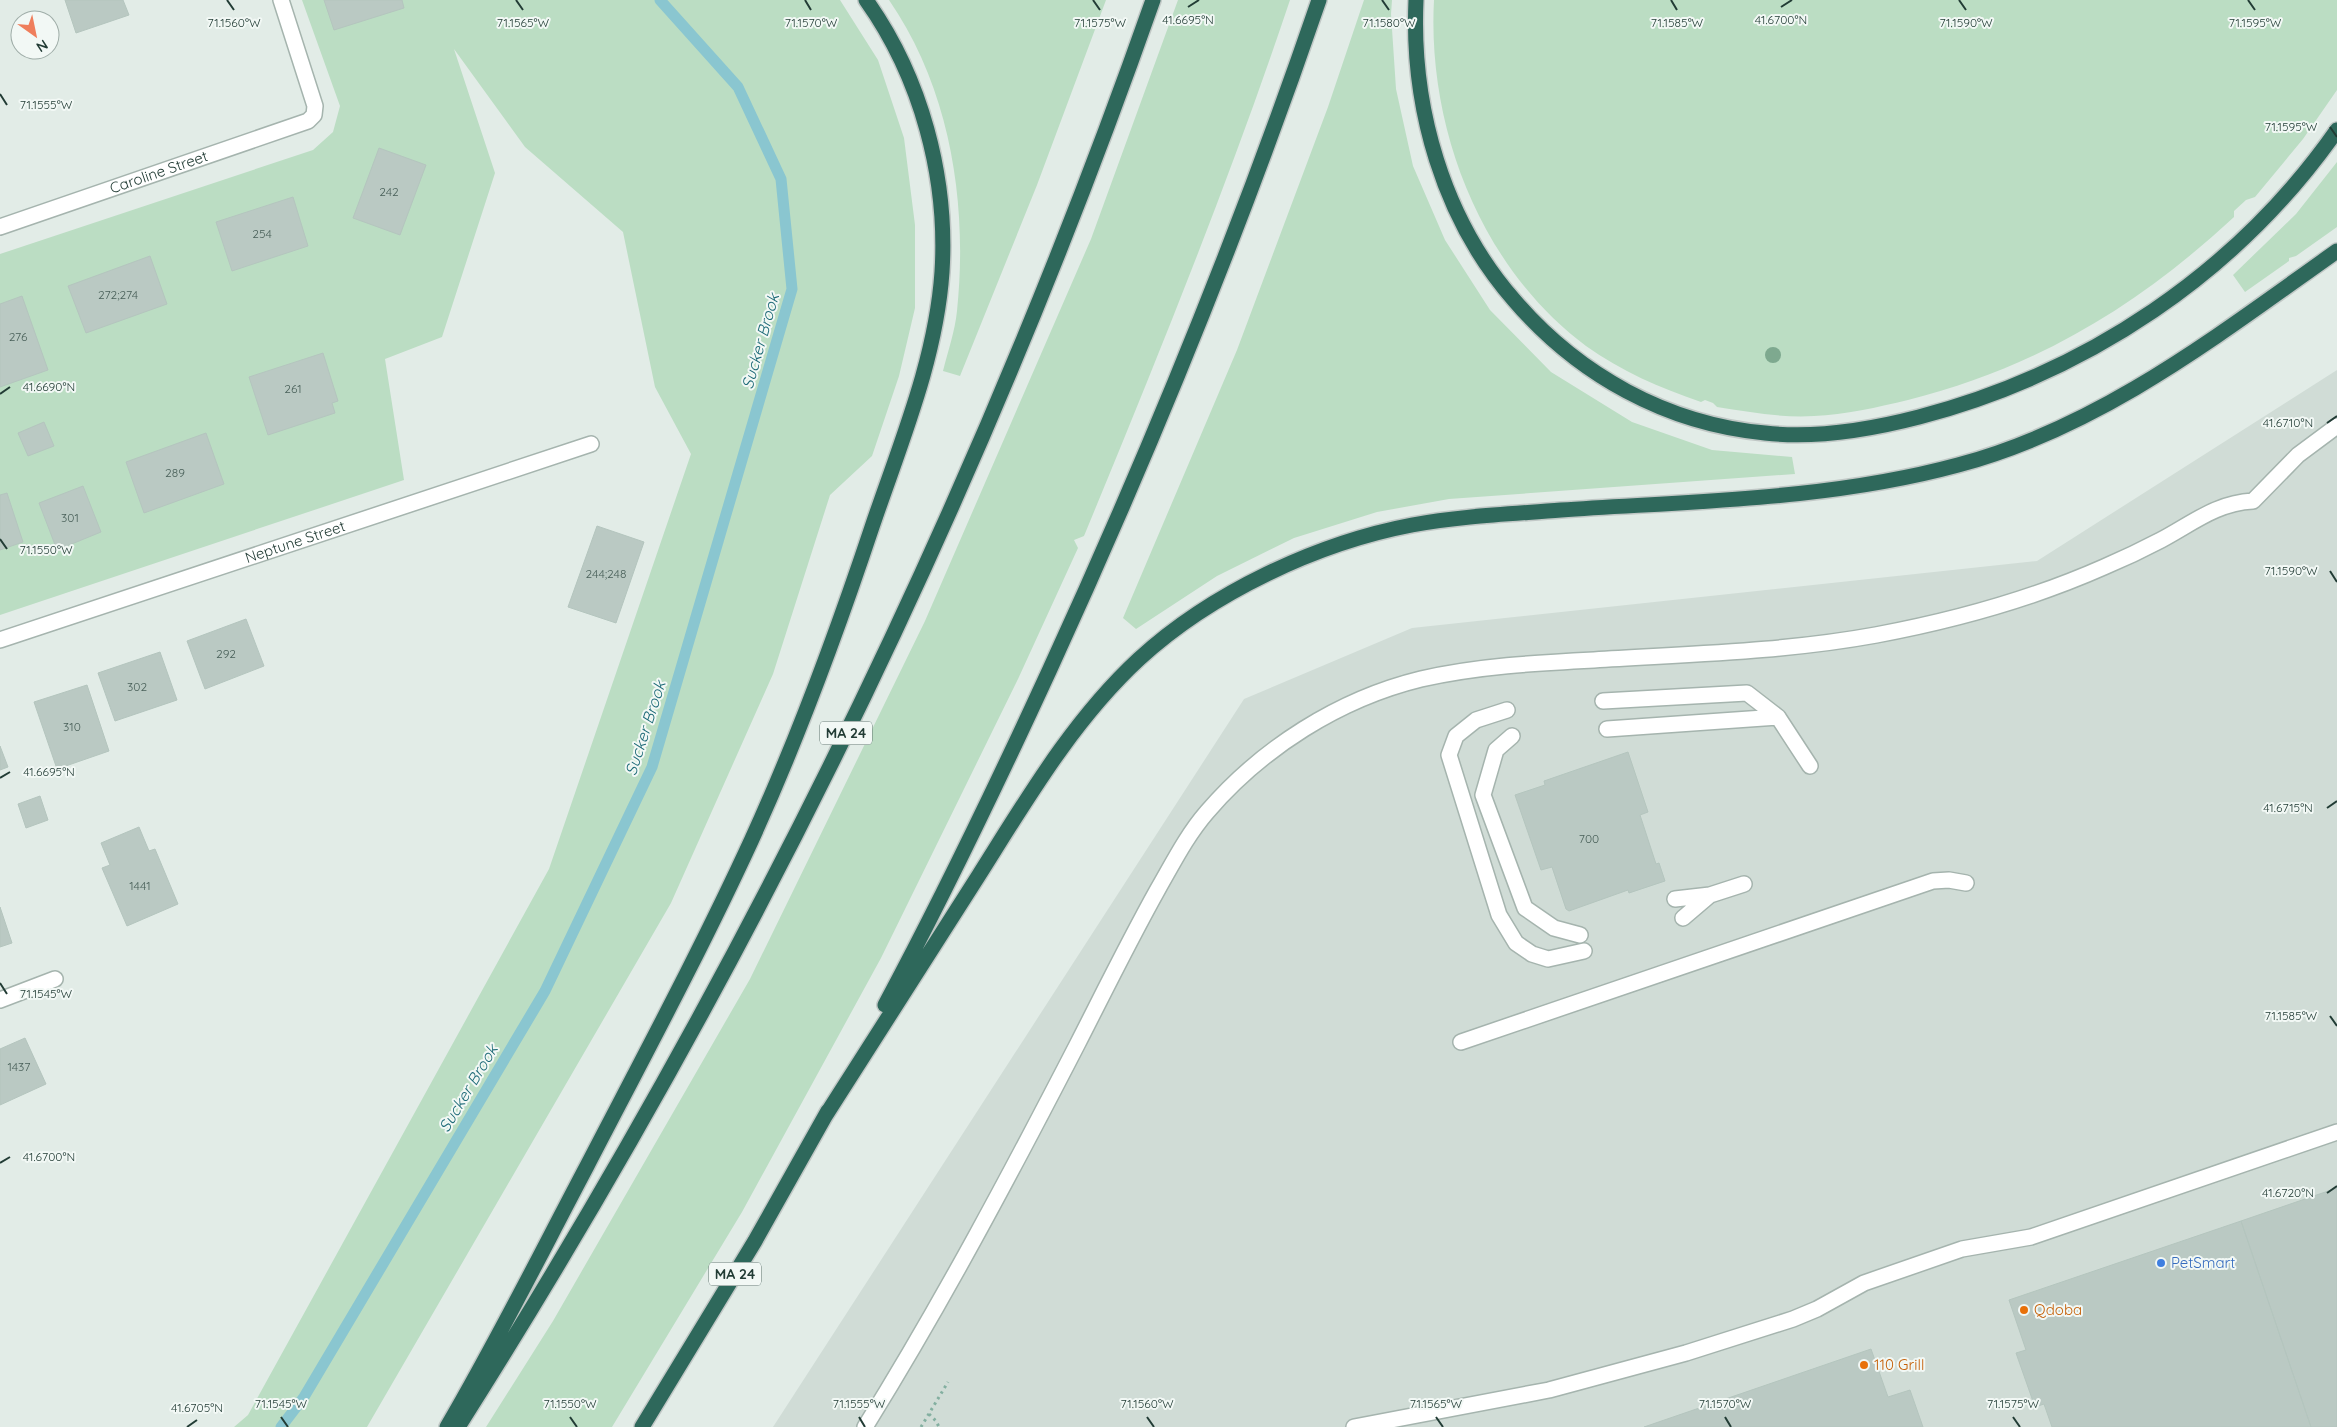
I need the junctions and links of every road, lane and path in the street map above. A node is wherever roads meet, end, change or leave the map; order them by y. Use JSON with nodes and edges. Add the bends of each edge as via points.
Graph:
{"nodes":[{"id":1,"x":281,"y":0,"type":"edge"},
{"id":2,"x":866,"y":0,"type":"edge"},
{"id":3,"x":1153,"y":0,"type":"edge"},
{"id":4,"x":1319,"y":0,"type":"edge"},
{"id":5,"x":1416,"y":0,"type":"edge"},
{"id":6,"x":2337,"y":130,"type":"edge"},
{"id":7,"x":0,"y":227,"type":"edge"},
{"id":8,"x":2337,"y":251,"type":"edge"},
{"id":9,"x":2337,"y":426,"type":"edge"},
{"id":10,"x":591,"y":444,"type":"dead end"},
{"id":11,"x":0,"y":640,"type":"edge"},
{"id":12,"x":1603,"y":701,"type":"dead end"},
{"id":13,"x":1507,"y":710,"type":"dead end"},
{"id":14,"x":1778,"y":718,"type":"junction"},
{"id":15,"x":1607,"y":729,"type":"dead end"},
{"id":16,"x":1512,"y":736,"type":"dead end"},
{"id":17,"x":1810,"y":766,"type":"dead end"},
{"id":18,"x":1966,"y":883,"type":"dead end"},
{"id":19,"x":1744,"y":884,"type":"dead end"},
{"id":20,"x":1710,"y":895,"type":"junction"},
{"id":21,"x":1675,"y":899,"type":"dead end"},
{"id":22,"x":1683,"y":918,"type":"dead end"},
{"id":23,"x":1580,"y":935,"type":"dead end"},
{"id":24,"x":1584,"y":951,"type":"dead end"},
{"id":25,"x":55,"y":979,"type":"dead end"},
{"id":26,"x":0,"y":1000,"type":"edge"},
{"id":27,"x":1461,"y":1042,"type":"dead end"},
{"id":28,"x":824,"y":1118,"type":"junction"},
{"id":29,"x":2337,"y":1132,"type":"edge"},
{"id":30,"x":948,"y":1382,"type":"dead end"},
{"id":31,"x":929,"y":1414,"type":"junction"},
{"id":32,"x":448,"y":1427,"type":"edge"},
{"id":33,"x":458,"y":1427,"type":"edge"},
{"id":34,"x":642,"y":1427,"type":"edge"},
{"id":35,"x":865,"y":1427,"type":"edge"},
{"id":36,"x":921,"y":1427,"type":"edge"},
{"id":37,"x":939,"y":1427,"type":"edge"},
{"id":38,"x":1354,"y":1427,"type":"edge"}],
"edges":[{"from":1,"to":7,"type":"street","name":"Caroline Street","via":[[311,92],[314,115],[296,127]]},
{"from":2,"to":32,"type":"highway","via":[[900,54],[916,95],[937,182],[942,225],[942,270],[937,315],[926,361],[854,580],[753,836],[658,1030]]},
{"from":3,"to":33,"type":"highway","number":"MA 24","via":[[1028,328],[965,476],[854,717],[726,972],[657,1097]]},
{"from":4,"to":28,"type":"highway","number":"MA 24","via":[[1239,221],[1130,491],[964,851]]},
{"from":5,"to":6,"type":"highway","via":[[1416,61],[1421,98],[1441,174],[1473,242],[1506,291],[1552,339],[1607,381],[1670,412],[1701,422],[1750,431],[1801,435],[1892,423],[1996,393],[2088,351],[2133,325],[2211,268],[2272,211]]},
{"from":8,"to":28,"type":"highway","via":[[2192,353],[2114,401],[2067,425],[1961,464],[1905,478],[1827,490],[1498,514],[1411,525],[1368,536],[1284,566],[1207,608],[1140,658],[1110,688],[1059,751]]},
{"from":9,"to":35,"type":"street","via":[[2298,455],[2253,501],[2216,508],[2132,554],[2064,582],[1972,611],[1883,634],[1784,648],[1535,663],[1454,672],[1382,691],[1346,706],[1300,732],[1249,769],[1204,815],[1186,842],[1146,909],[952,1277]]},
{"from":10,"to":11,"type":"street","name":"Neptune Street"},
{"from":12,"to":14,"type":"street","via":[[1747,693]]},
{"from":13,"to":24,"type":"street","via":[[1476,720],[1456,736],[1449,755],[1499,915],[1516,943],[1532,954],[1548,959]]},
{"from":14,"to":15,"type":"street"},
{"from":14,"to":17,"type":"street"},
{"from":16,"to":23,"type":"street","via":[[1496,750],[1483,795],[1525,908],[1554,928]]},
{"from":18,"to":27,"type":"street","via":[[1933,881]]},
{"from":19,"to":20,"type":"street"},
{"from":20,"to":21,"type":"street"},
{"from":20,"to":22,"type":"street"},
{"from":25,"to":26,"type":"street"},
{"from":28,"to":34,"type":"highway","number":"MA 24","via":[[755,1241]]},
{"from":29,"to":38,"type":"street","via":[[2031,1237],[1953,1252],[1864,1283],[1793,1319],[1669,1358],[1549,1390]]},
{"from":30,"to":31,"type":"path"},
{"from":31,"to":36,"type":"path"},
{"from":31,"to":37,"type":"path"}]}
